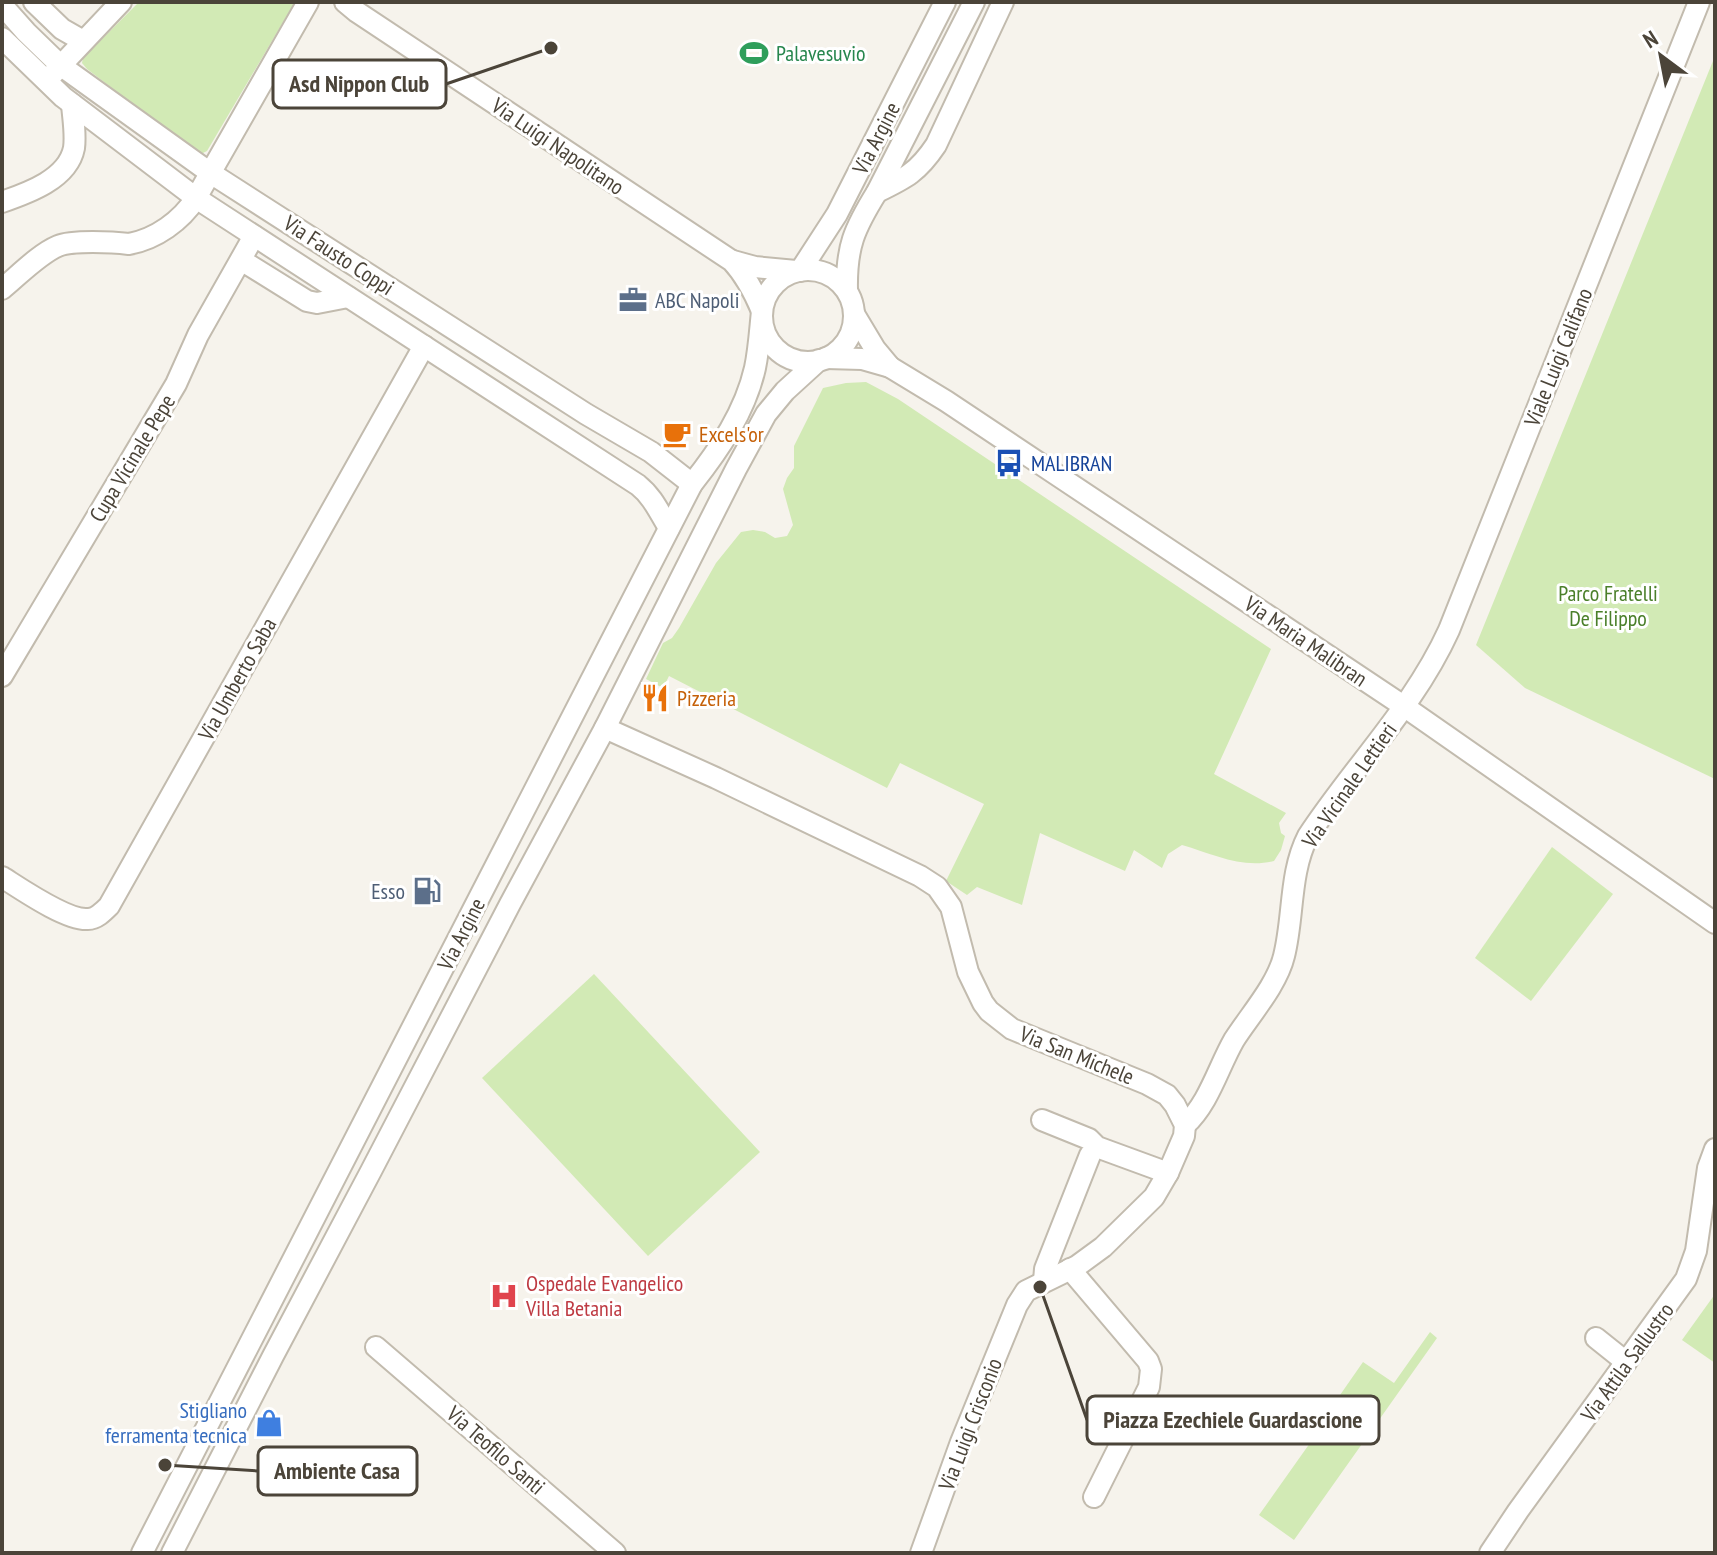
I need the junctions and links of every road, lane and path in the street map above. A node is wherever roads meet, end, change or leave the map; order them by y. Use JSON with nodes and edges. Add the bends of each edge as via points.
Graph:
{"nodes":[{"id":1,"x":34,"y":2,"type":"edge"},
{"id":2,"x":121,"y":2,"type":"edge"},
{"id":3,"x":308,"y":2,"type":"edge"},
{"id":4,"x":345,"y":2,"type":"edge"},
{"id":5,"x":945,"y":2,"type":"edge"},
{"id":6,"x":974,"y":2,"type":"edge"},
{"id":7,"x":1003,"y":2,"type":"edge"},
{"id":8,"x":1699,"y":2,"type":"edge"},
{"id":9,"x":2,"y":5,"type":"edge"},
{"id":10,"x":26,"y":32,"type":"junction"},
{"id":11,"x":2,"y":38,"type":"edge"},
{"id":12,"x":83,"y":41,"type":"junction"},
{"id":13,"x":60,"y":65,"type":"junction"},
{"id":14,"x":46,"y":82,"type":"junction"},
{"id":15,"x":72,"y":104,"type":"junction"},
{"id":16,"x":209,"y":172,"type":"junction"},
{"id":17,"x":877,"y":192,"type":"junction"},
{"id":18,"x":196,"y":198,"type":"junction"},
{"id":19,"x":2,"y":202,"type":"edge"},
{"id":20,"x":254,"y":236,"type":"junction"},
{"id":21,"x":241,"y":260,"type":"junction"},
{"id":22,"x":732,"y":261,"type":"junction"},
{"id":23,"x":800,"y":271,"type":"junction"},
{"id":24,"x":2,"y":289,"type":"edge"},
{"id":25,"x":847,"y":291,"type":"junction"},
{"id":26,"x":348,"y":297,"type":"junction"},
{"id":27,"x":762,"y":311,"type":"junction"},
{"id":28,"x":854,"y":314,"type":"junction"},
{"id":29,"x":424,"y":346,"type":"junction"},
{"id":30,"x":823,"y":359,"type":"junction"},
{"id":31,"x":890,"y":367,"type":"junction"},
{"id":32,"x":692,"y":484,"type":"junction"},
{"id":33,"x":669,"y":528,"type":"junction"},
{"id":34,"x":2,"y":676,"type":"edge"},
{"id":35,"x":1405,"y":707,"type":"junction"},
{"id":36,"x":605,"y":728,"type":"junction"},
{"id":37,"x":2,"y":877,"type":"edge"},
{"id":38,"x":1715,"y":923,"type":"edge"},
{"id":39,"x":1042,"y":1120,"type":"dead end"},
{"id":40,"x":1185,"y":1125,"type":"junction"},
{"id":41,"x":1715,"y":1149,"type":"edge"},
{"id":42,"x":1090,"y":1155,"type":"dead end"},
{"id":43,"x":1168,"y":1173,"type":"junction"},
{"id":44,"x":1074,"y":1268,"type":"junction"},
{"id":45,"x":1044,"y":1281,"type":"junction"},
{"id":46,"x":1596,"y":1338,"type":"dead end"},
{"id":47,"x":376,"y":1347,"type":"dead end"},
{"id":48,"x":1626,"y":1362,"type":"junction"},
{"id":49,"x":1094,"y":1497,"type":"dead end"},
{"id":50,"x":142,"y":1553,"type":"edge"},
{"id":51,"x":172,"y":1553,"type":"edge"},
{"id":52,"x":615,"y":1553,"type":"edge"},
{"id":53,"x":921,"y":1553,"type":"edge"},
{"id":54,"x":1490,"y":1553,"type":"edge"}],
"edges":[{"from":1,"to":12,"type":"street"},
{"from":2,"to":12,"type":"street"},
{"from":3,"to":16,"type":"street"},
{"from":4,"to":22,"type":"street","name":"Via Luigi Napolitano"},
{"from":5,"to":23,"type":"street","name":"Via Argine","via":[[837,214]]},
{"from":6,"to":17,"type":"street","name":"Via Argine"},
{"from":7,"to":17,"type":"street","name":"Via Argine","via":[[936,145],[909,176]]},
{"from":8,"to":35,"type":"street","name":"Viale Luigi Califano","via":[[1449,630]]},
{"from":9,"to":10,"type":"street","name":"Via Fausto Coppi"},
{"from":10,"to":11,"type":"street"},
{"from":10,"to":13,"type":"street","name":"Via Fausto Coppi"},
{"from":11,"to":14,"type":"street","name":"Via Fausto Coppi"},
{"from":12,"to":13,"type":"street"},
{"from":13,"to":14,"type":"street"},
{"from":13,"to":16,"type":"street","name":"Via Fausto Coppi"},
{"from":14,"to":15,"type":"street","name":"Via Fausto Coppi"},
{"from":15,"to":18,"type":"street","name":"Via Fausto Coppi"},
{"from":15,"to":19,"type":"street","via":[[71,159],[51,179]]},
{"from":16,"to":18,"type":"street"},
{"from":16,"to":32,"type":"street","name":"Via Fausto Coppi","via":[[651,452]]},
{"from":17,"to":25,"type":"street","name":"Via Argine","via":[[848,252]]},
{"from":18,"to":20,"type":"street","name":"Via Fausto Coppi"},
{"from":18,"to":24,"type":"street","via":[[170,226],[129,244],[61,244]]},
{"from":20,"to":21,"type":"street","name":"Cupa Vicinale Pepe"},
{"from":20,"to":26,"type":"street","name":"Via Fausto Coppi"},
{"from":21,"to":26,"type":"street","name":"Via Fausto Coppi","via":[[307,301]]},
{"from":21,"to":34,"type":"street","name":"Cupa Vicinale Pepe","via":[[176,384]]},
{"from":22,"to":23,"type":"street","name":"Via Luigi Napolitano"},
{"from":22,"to":27,"type":"street","name":"Via Luigi Napolitano"},
{"from":23,"to":25,"type":"street","via":[[826,274]]},
{"from":23,"to":27,"type":"street","via":[[777,282]]},
{"from":25,"to":28,"type":"street"},
{"from":26,"to":29,"type":"street","name":"Via Fausto Coppi"},
{"from":27,"to":30,"type":"street","via":[[766,335],[782,354],[805,362]]},
{"from":27,"to":32,"type":"street","name":"Via Argine","via":[[755,368],[745,398],[718,452]]},
{"from":28,"to":30,"type":"street","via":[[848,338]]},
{"from":28,"to":31,"type":"street","name":"Via Maria Malibran"},
{"from":29,"to":33,"type":"street","name":"Via Fausto Coppi","via":[[638,485],[651,495]]},
{"from":29,"to":37,"type":"street","name":"Via Umberto Saba","via":[[109,906],[94,918],[78,919]]},
{"from":30,"to":31,"type":"street","name":"Via Maria Malibran","via":[[862,359]]},
{"from":30,"to":36,"type":"street","name":"Via Argine","via":[[766,414]]},
{"from":31,"to":35,"type":"street","name":"Via Maria Malibran"},
{"from":32,"to":33,"type":"street","name":"Via Argine"},
{"from":33,"to":50,"type":"street","name":"Via Argine"},
{"from":35,"to":38,"type":"street","name":"Via Maria Malibran"},
{"from":35,"to":40,"type":"street","name":"Via Vicinale Lettieri","via":[[1308,836],[1280,971]]},
{"from":36,"to":40,"type":"street","name":"Via San Michele","via":[[937,887],[951,907],[968,972],[989,1011],[1012,1029],[1167,1095]]},
{"from":36,"to":51,"type":"street","name":"Via Argine"},
{"from":39,"to":43,"type":"street"},
{"from":40,"to":43,"type":"street"},
{"from":41,"to":48,"type":"street","name":"Via Attila Sallustro","via":[[1691,1266]]},
{"from":42,"to":45,"type":"street"},
{"from":43,"to":44,"type":"street","via":[[1154,1197]]},
{"from":44,"to":45,"type":"street"},
{"from":44,"to":49,"type":"street","via":[[1151,1369],[1149,1387]]},
{"from":45,"to":53,"type":"street","name":"Via Luigi Crisconio","via":[[1026,1291],[1017,1305]]},
{"from":46,"to":48,"type":"street"},
{"from":47,"to":52,"type":"street","name":"Via Teofilo Santi"},
{"from":48,"to":54,"type":"street","name":"Via Attila Sallustro"}]}
